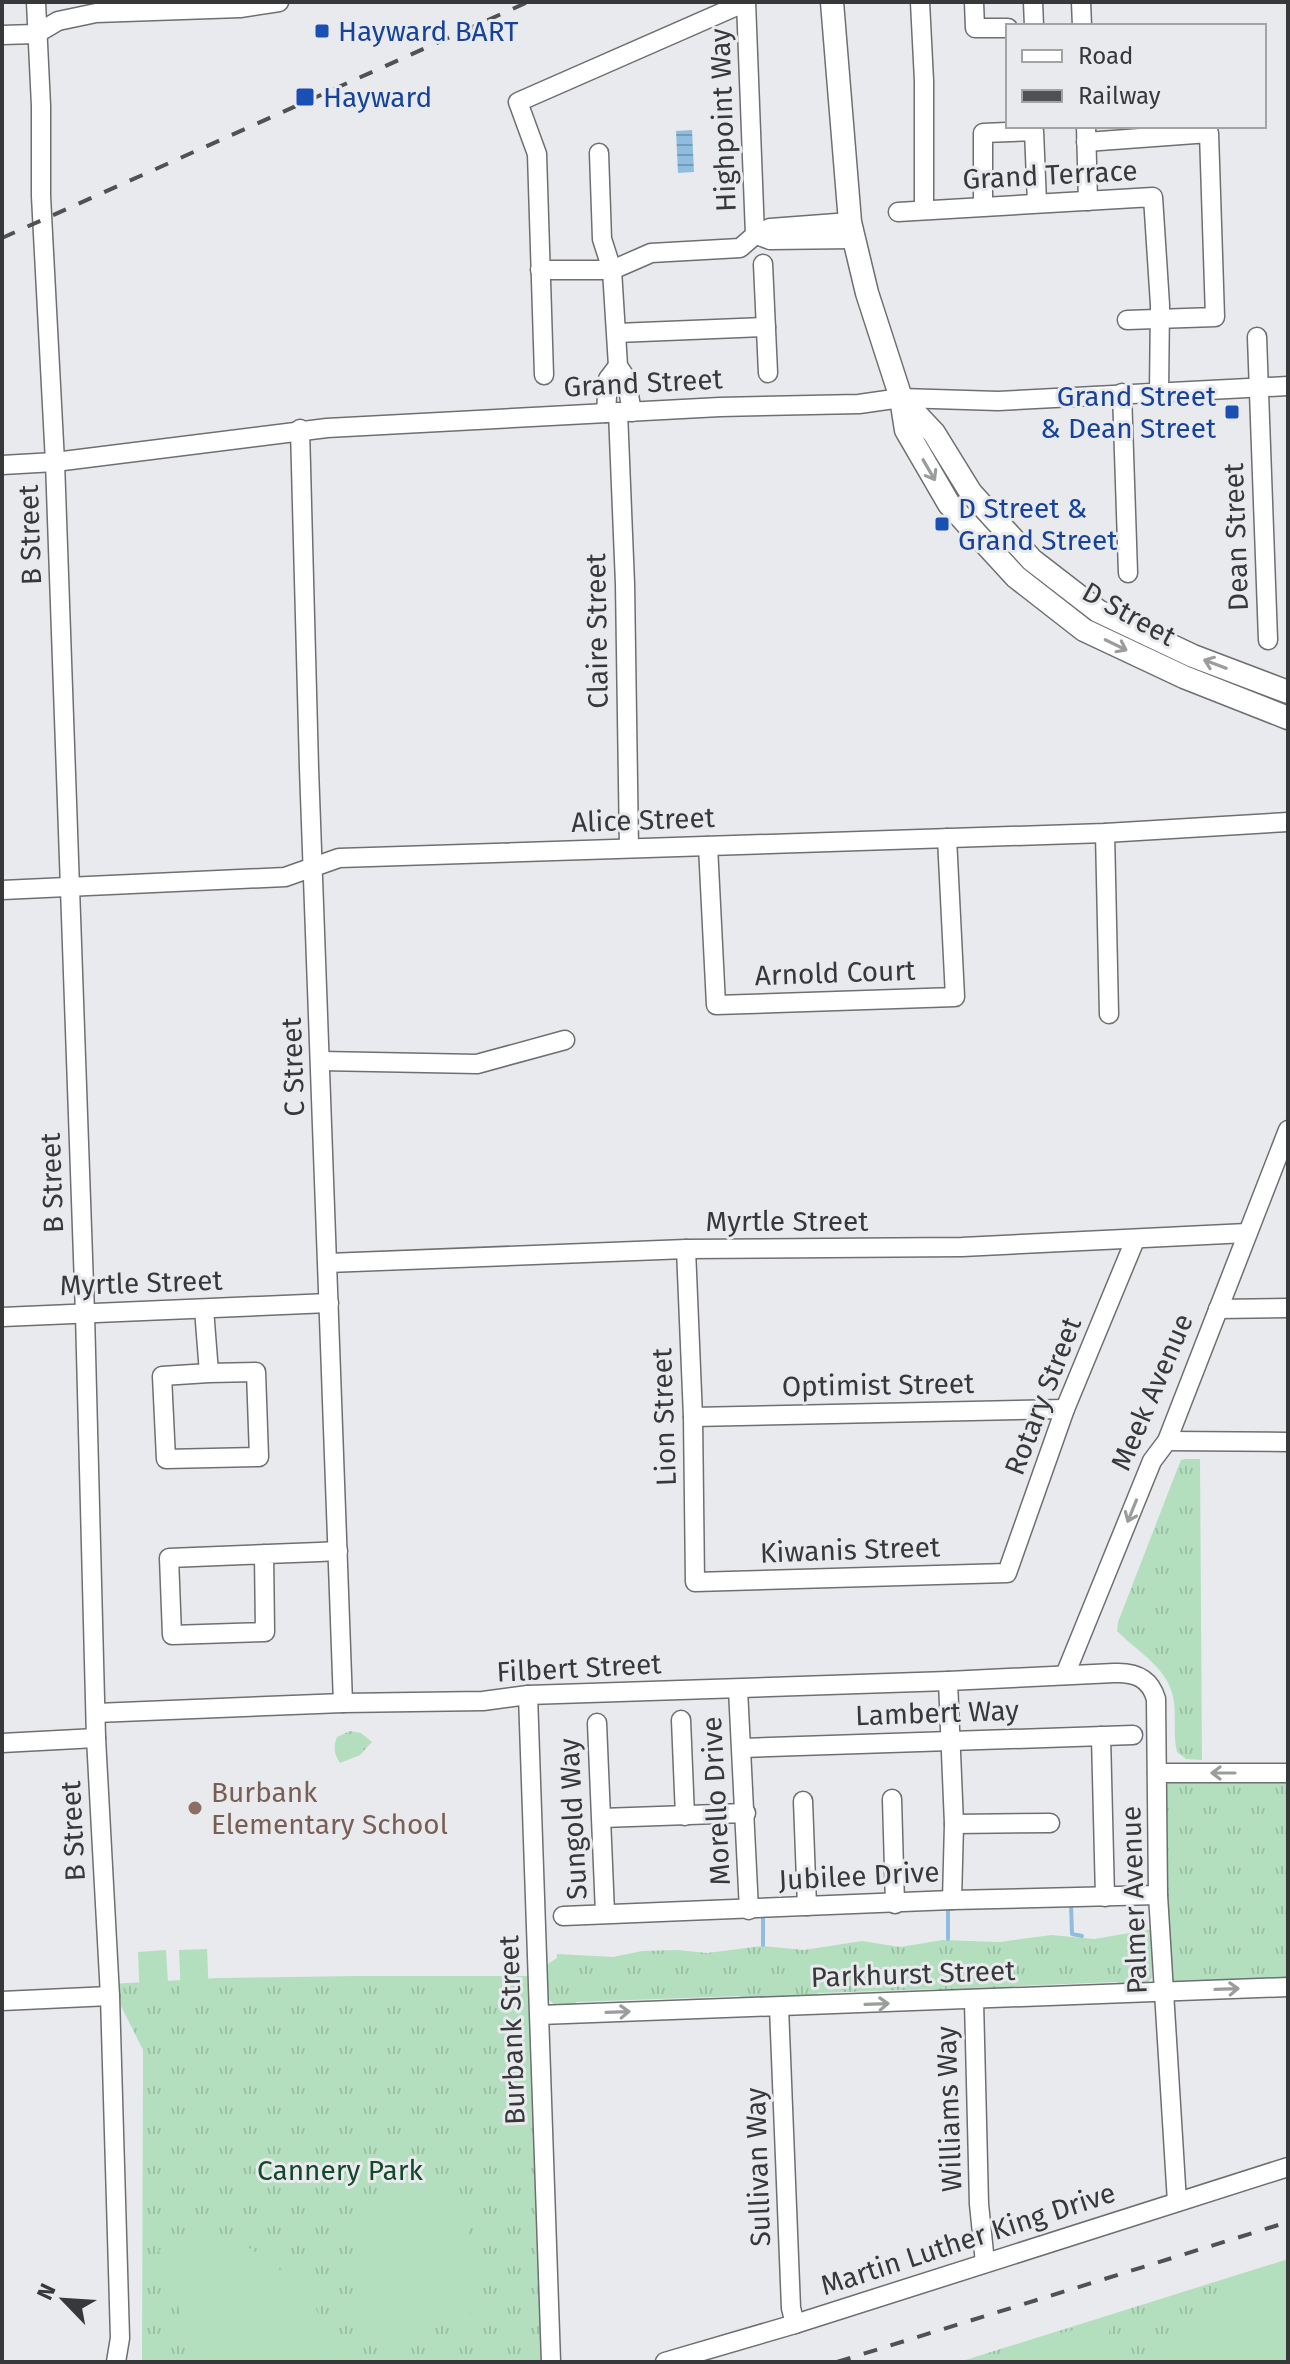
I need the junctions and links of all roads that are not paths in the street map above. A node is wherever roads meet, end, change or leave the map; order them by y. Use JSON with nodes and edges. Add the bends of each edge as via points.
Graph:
{"nodes":[{"id":1,"x":36,"y":2,"type":"edge"},
{"id":2,"x":279,"y":2,"type":"edge"},
{"id":3,"x":746,"y":2,"type":"edge"},
{"id":4,"x":832,"y":2,"type":"edge"},
{"id":5,"x":920,"y":2,"type":"edge"},
{"id":6,"x":974,"y":2,"type":"edge"},
{"id":7,"x":1033,"y":2,"type":"edge"},
{"id":8,"x":1081,"y":2,"type":"edge"},
{"id":9,"x":1034,"y":24,"type":"edge"},
{"id":10,"x":1082,"y":24,"type":"edge"},
{"id":11,"x":1006,"y":28,"type":"edge"},
{"id":12,"x":36,"y":34,"type":"junction"},
{"id":13,"x":2,"y":35,"type":"edge"},
{"id":14,"x":1086,"y":134,"type":"edge"},
{"id":15,"x":599,"y":153,"type":"dead end"},
{"id":16,"x":1088,"y":201,"type":"junction"},
{"id":17,"x":1037,"y":203,"type":"junction"},
{"id":18,"x":983,"y":206,"type":"junction"},
{"id":19,"x":924,"y":209,"type":"junction"},
{"id":20,"x":898,"y":212,"type":"dead end"},
{"id":21,"x":852,"y":231,"type":"junction"},
{"id":22,"x":755,"y":235,"type":"junction"},
{"id":23,"x":763,"y":264,"type":"dead end"},
{"id":24,"x":540,"y":270,"type":"junction"},
{"id":25,"x":612,"y":270,"type":"junction"},
{"id":26,"x":1160,"y":319,"type":"junction"},
{"id":27,"x":1127,"y":320,"type":"dead end"},
{"id":28,"x":766,"y":327,"type":"junction"},
{"id":29,"x":617,"y":333,"type":"junction"},
{"id":30,"x":1257,"y":337,"type":"dead end"},
{"id":31,"x":618,"y":366,"type":"junction"},
{"id":32,"x":768,"y":373,"type":"dead end"},
{"id":33,"x":544,"y":375,"type":"dead end"},
{"id":34,"x":1288,"y":386,"type":"edge"},
{"id":35,"x":1259,"y":387,"type":"junction"},
{"id":36,"x":1122,"y":393,"type":"junction"},
{"id":37,"x":1159,"y":393,"type":"junction"},
{"id":38,"x":901,"y":398,"type":"junction"},
{"id":39,"x":618,"y":412,"type":"junction"},
{"id":40,"x":300,"y":429,"type":"junction"},
{"id":41,"x":55,"y":462,"type":"junction"},
{"id":42,"x":2,"y":465,"type":"edge"},
{"id":43,"x":1128,"y":573,"type":"dead end"},
{"id":44,"x":1268,"y":640,"type":"dead end"},
{"id":45,"x":1288,"y":692,"type":"edge"},
{"id":46,"x":1288,"y":718,"type":"edge"},
{"id":47,"x":1288,"y":822,"type":"edge"},
{"id":48,"x":1105,"y":833,"type":"junction"},
{"id":49,"x":947,"y":838,"type":"junction"},
{"id":50,"x":708,"y":846,"type":"junction"},
{"id":51,"x":629,"y":848,"type":"junction"},
{"id":52,"x":314,"y":868,"type":"junction"},
{"id":53,"x":69,"y":887,"type":"junction"},
{"id":54,"x":2,"y":890,"type":"edge"},
{"id":55,"x":1109,"y":1014,"type":"dead end"},
{"id":56,"x":565,"y":1040,"type":"dead end"},
{"id":57,"x":321,"y":1061,"type":"junction"},
{"id":58,"x":1288,"y":1130,"type":"edge"},
{"id":59,"x":1247,"y":1233,"type":"junction"},
{"id":60,"x":1135,"y":1240,"type":"junction"},
{"id":61,"x":686,"y":1249,"type":"junction"},
{"id":62,"x":328,"y":1263,"type":"junction"},
{"id":63,"x":329,"y":1303,"type":"junction"},
{"id":64,"x":1288,"y":1308,"type":"edge"},
{"id":65,"x":204,"y":1309,"type":"junction"},
{"id":66,"x":1218,"y":1309,"type":"junction"},
{"id":67,"x":85,"y":1314,"type":"junction"},
{"id":68,"x":2,"y":1317,"type":"edge"},
{"id":69,"x":209,"y":1373,"type":"junction"},
{"id":70,"x":1065,"y":1409,"type":"junction"},
{"id":71,"x":693,"y":1417,"type":"junction"},
{"id":72,"x":1167,"y":1441,"type":"junction"},
{"id":73,"x":1288,"y":1442,"type":"edge"},
{"id":74,"x":338,"y":1551,"type":"junction"},
{"id":75,"x":264,"y":1554,"type":"junction"},
{"id":76,"x":1007,"y":1573,"type":"joint"},
{"id":77,"x":695,"y":1582,"type":"joint"},
{"id":78,"x":1065,"y":1675,"type":"junction"},
{"id":79,"x":948,"y":1681,"type":"junction"},
{"id":80,"x":738,"y":1689,"type":"junction"},
{"id":81,"x":528,"y":1695,"type":"junction"},
{"id":82,"x":343,"y":1703,"type":"junction"},
{"id":83,"x":96,"y":1713,"type":"junction"},
{"id":84,"x":681,"y":1720,"type":"dead end"},
{"id":85,"x":597,"y":1723,"type":"dead end"},
{"id":86,"x":1133,"y":1735,"type":"dead end"},
{"id":87,"x":1101,"y":1736,"type":"junction"},
{"id":88,"x":96,"y":1738,"type":"junction"},
{"id":89,"x":951,"y":1741,"type":"junction"},
{"id":90,"x":2,"y":1743,"type":"edge"},
{"id":91,"x":743,"y":1748,"type":"junction"},
{"id":92,"x":1157,"y":1773,"type":"junction"},
{"id":93,"x":1288,"y":1773,"type":"edge"},
{"id":94,"x":892,"y":1799,"type":"dead end"},
{"id":95,"x":803,"y":1801,"type":"dead end"},
{"id":96,"x":746,"y":1813,"type":"junction"},
{"id":97,"x":685,"y":1816,"type":"junction"},
{"id":98,"x":602,"y":1818,"type":"junction"},
{"id":99,"x":1050,"y":1823,"type":"dead end"},
{"id":100,"x":954,"y":1824,"type":"junction"},
{"id":101,"x":1158,"y":1895,"type":"junction"},
{"id":102,"x":1105,"y":1897,"type":"junction"},
{"id":103,"x":952,"y":1900,"type":"junction"},
{"id":104,"x":895,"y":1904,"type":"junction"},
{"id":105,"x":807,"y":1906,"type":"junction"},
{"id":106,"x":749,"y":1910,"type":"junction"},
{"id":107,"x":605,"y":1913,"type":"junction"},
{"id":108,"x":563,"y":1916,"type":"dead end"},
{"id":109,"x":1288,"y":1987,"type":"edge"},
{"id":110,"x":1165,"y":1992,"type":"junction"},
{"id":111,"x":110,"y":1996,"type":"junction"},
{"id":112,"x":2,"y":2001,"type":"edge"},
{"id":113,"x":974,"y":2001,"type":"junction"},
{"id":114,"x":779,"y":2007,"type":"junction"},
{"id":115,"x":540,"y":2015,"type":"junction"},
{"id":116,"x":1288,"y":2167,"type":"edge"},
{"id":117,"x":1177,"y":2202,"type":"junction"},
{"id":118,"x":985,"y":2263,"type":"junction"},
{"id":119,"x":795,"y":2324,"type":"junction"},
{"id":120,"x":116,"y":2362,"type":"edge"},
{"id":121,"x":551,"y":2362,"type":"edge"},
{"id":122,"x":665,"y":2362,"type":"edge"}],
"edges":[{"from":1,"to":12,"type":"street","name":"B Street"},
{"from":2,"to":12,"type":"street","via":[[96,13],[58,21]]},
{"from":3,"to":22,"type":"street","name":"Highpoint Way"},
{"from":3,"to":24,"type":"street","via":[[518,102],[537,154]]},
{"from":4,"to":21,"type":"main road","name":"D Street"},
{"from":5,"to":19,"type":"street"},
{"from":6,"to":11,"type":"street","via":[[975,28]]},
{"from":7,"to":9,"type":"street"},
{"from":8,"to":10,"type":"street"},
{"from":12,"to":13,"type":"street"},
{"from":12,"to":41,"type":"street","name":"B Street"},
{"from":14,"to":16,"type":"street"},
{"from":14,"to":26,"type":"street","via":[[1209,133],[1215,317]]},
{"from":15,"to":25,"type":"street","via":[[602,239]]},
{"from":16,"to":17,"type":"street","name":"Grand Terrace"},
{"from":16,"to":26,"type":"street","name":"Grand Terrace","via":[[1153,197]]},
{"from":17,"to":18,"type":"street","name":"Grand Terrace"},
{"from":17,"to":18,"type":"street","via":[[1034,131],[983,133]]},
{"from":18,"to":19,"type":"street","name":"Grand Terrace"},
{"from":19,"to":20,"type":"street","name":"Grand Terrace"},
{"from":21,"to":22,"type":"street","via":[[770,228]]},
{"from":21,"to":38,"type":"main road","name":"D Street"},
{"from":22,"to":25,"type":"street","via":[[740,248],[651,253]]},
{"from":23,"to":28,"type":"street"},
{"from":24,"to":25,"type":"street"},
{"from":24,"to":33,"type":"street"},
{"from":25,"to":29,"type":"street"},
{"from":26,"to":27,"type":"street"},
{"from":26,"to":37,"type":"street","name":"Grand Terrace"},
{"from":28,"to":29,"type":"street"},
{"from":28,"to":32,"type":"street"},
{"from":29,"to":31,"type":"street"},
{"from":30,"to":35,"type":"street","name":"Dean Street"},
{"from":31,"to":39,"type":"street","via":[[626,378]]},
{"from":31,"to":39,"type":"street","via":[[608,379]]},
{"from":34,"to":35,"type":"street","name":"Grand Street"},
{"from":35,"to":37,"type":"street","name":"Grand Street"},
{"from":35,"to":44,"type":"street","name":"Dean Street"},
{"from":36,"to":37,"type":"street","name":"Grand Street"},
{"from":36,"to":38,"type":"street","name":"Grand Street","via":[[998,401]]},
{"from":36,"to":43,"type":"street"},
{"from":38,"to":39,"type":"street","name":"Grand Street"},
{"from":45,"to":38,"type":"main road","name":"D Street","one_way":true,"via":[[1193,656],[1098,611],[1032,560],[971,493],[934,433]]},
{"from":38,"to":46,"type":"main road","name":"D Street","one_way":true,"via":[[906,430],[949,504],[1016,577],[1084,630]]},
{"from":39,"to":40,"type":"street","name":"Grand Street"},
{"from":39,"to":51,"type":"street","name":"Claire Street"},
{"from":40,"to":41,"type":"street","name":"Grand Street"},
{"from":40,"to":52,"type":"street","name":"C Street"},
{"from":41,"to":42,"type":"street","name":"Grand Street"},
{"from":41,"to":53,"type":"street","name":"B Street"},
{"from":47,"to":48,"type":"street","name":"Alice Street"},
{"from":48,"to":49,"type":"street","name":"Alice Street"},
{"from":48,"to":55,"type":"street"},
{"from":49,"to":50,"type":"street","name":"Alice Street"},
{"from":49,"to":50,"type":"street","name":"Arnold Court","via":[[955,997],[716,1005]]},
{"from":50,"to":51,"type":"street","name":"Alice Street"},
{"from":51,"to":52,"type":"street","name":"Alice Street","via":[[339,858]]},
{"from":52,"to":53,"type":"street","name":"Alice Street","via":[[285,877]]},
{"from":52,"to":57,"type":"street","name":"C Street"},
{"from":53,"to":54,"type":"street","name":"Alice Street"},
{"from":53,"to":67,"type":"street","name":"B Street"},
{"from":56,"to":57,"type":"street","via":[[477,1064]]},
{"from":57,"to":62,"type":"street","name":"C Street"},
{"from":58,"to":59,"type":"street","name":"Meek Avenue"},
{"from":59,"to":60,"type":"street","name":"Myrtle Street"},
{"from":59,"to":66,"type":"street","name":"Meek Avenue"},
{"from":60,"to":61,"type":"street","name":"Myrtle Street"},
{"from":60,"to":70,"type":"street","name":"Rotary Street"},
{"from":61,"to":62,"type":"street","name":"Myrtle Street"},
{"from":61,"to":71,"type":"street","name":"Lion Street"},
{"from":62,"to":63,"type":"street","name":"C Street"},
{"from":63,"to":65,"type":"street","name":"Myrtle Street"},
{"from":63,"to":74,"type":"street","name":"C Street"},
{"from":64,"to":66,"type":"street"},
{"from":65,"to":67,"type":"street","name":"Myrtle Street"},
{"from":65,"to":69,"type":"street"},
{"from":66,"to":72,"type":"street","name":"Meek Avenue"},
{"from":67,"to":68,"type":"street","name":"Myrtle Street"},
{"from":67,"to":83,"type":"street","name":"B Street"},
{"from":69,"to":69,"type":"street","via":[[162,1376],[166,1459],[259,1457],[256,1372]]},
{"from":70,"to":71,"type":"street","name":"Optimist Street"},
{"from":70,"to":76,"type":"street","name":"Rotary Street"},
{"from":71,"to":77,"type":"street","name":"Lion Street"},
{"from":72,"to":73,"type":"street"},
{"from":72,"to":78,"type":"street","name":"Meek Avenue","one_way":true,"via":[[1152,1461]]},
{"from":74,"to":75,"type":"street"},
{"from":74,"to":82,"type":"street","name":"C Street"},
{"from":75,"to":75,"type":"street","via":[[169,1558],[172,1635],[265,1632]]},
{"from":76,"to":77,"type":"street","name":"Kiwanis Street"},
{"from":78,"to":79,"type":"street","name":"Filbert Street"},
{"from":78,"to":92,"type":"street","name":"Palmer Avenue","via":[[1127,1672],[1149,1683],[1156,1699]]},
{"from":79,"to":80,"type":"street","name":"Filbert Street"},
{"from":79,"to":89,"type":"street"},
{"from":80,"to":81,"type":"street","name":"Filbert Street"},
{"from":80,"to":91,"type":"street","name":"Morello Drive"},
{"from":81,"to":82,"type":"street","name":"Filbert Street","via":[[483,1701]]},
{"from":81,"to":115,"type":"street","name":"Burbank Street"},
{"from":82,"to":83,"type":"street","name":"Filbert Street"},
{"from":83,"to":88,"type":"street","name":"B Street"},
{"from":84,"to":97,"type":"street"},
{"from":85,"to":98,"type":"street","name":"Sungold Way"},
{"from":86,"to":87,"type":"street","name":"Lambert Way"},
{"from":87,"to":89,"type":"street","name":"Lambert Way"},
{"from":87,"to":102,"type":"street"},
{"from":88,"to":90,"type":"street"},
{"from":88,"to":111,"type":"street","name":"B Street"},
{"from":89,"to":91,"type":"street","name":"Lambert Way"},
{"from":89,"to":100,"type":"street"},
{"from":91,"to":96,"type":"street","name":"Morello Drive"},
{"from":93,"to":92,"type":"street","one_way":true},
{"from":92,"to":101,"type":"street","name":"Palmer Avenue"},
{"from":94,"to":104,"type":"street"},
{"from":95,"to":105,"type":"street"},
{"from":96,"to":97,"type":"street"},
{"from":96,"to":106,"type":"street","name":"Morello Drive"},
{"from":97,"to":98,"type":"street"},
{"from":98,"to":107,"type":"street","name":"Sungold Way"},
{"from":99,"to":100,"type":"street"},
{"from":100,"to":103,"type":"street"},
{"from":101,"to":102,"type":"street","name":"Jubilee Drive"},
{"from":101,"to":110,"type":"street","name":"Palmer Avenue"},
{"from":102,"to":103,"type":"street","name":"Jubilee Drive"},
{"from":103,"to":104,"type":"street","name":"Jubilee Drive"},
{"from":104,"to":105,"type":"street","name":"Jubilee Drive"},
{"from":105,"to":106,"type":"street","name":"Jubilee Drive"},
{"from":106,"to":107,"type":"street","name":"Jubilee Drive"},
{"from":107,"to":108,"type":"street","name":"Jubilee Drive"},
{"from":110,"to":109,"type":"street","name":"Parkhurst Street","one_way":true},
{"from":110,"to":113,"type":"street","name":"Parkhurst Street"},
{"from":110,"to":117,"type":"street","name":"Palmer Avenue"},
{"from":111,"to":112,"type":"street"},
{"from":111,"to":120,"type":"street","name":"B Street","via":[[120,2338]]},
{"from":114,"to":113,"type":"street","name":"Parkhurst Street","one_way":true},
{"from":113,"to":118,"type":"street","name":"Williams Way"},
{"from":115,"to":114,"type":"street","name":"Parkhurst Street","one_way":true},
{"from":114,"to":119,"type":"street","name":"Sullivan Way"},
{"from":115,"to":121,"type":"street","name":"Burbank Street"},
{"from":116,"to":117,"type":"street","name":"Martin Luther King Drive"},
{"from":117,"to":118,"type":"street","name":"Martin Luther King Drive"},
{"from":118,"to":119,"type":"street","name":"Martin Luther King Drive"},
{"from":119,"to":122,"type":"street","name":"Martin Luther King Drive"}]}
